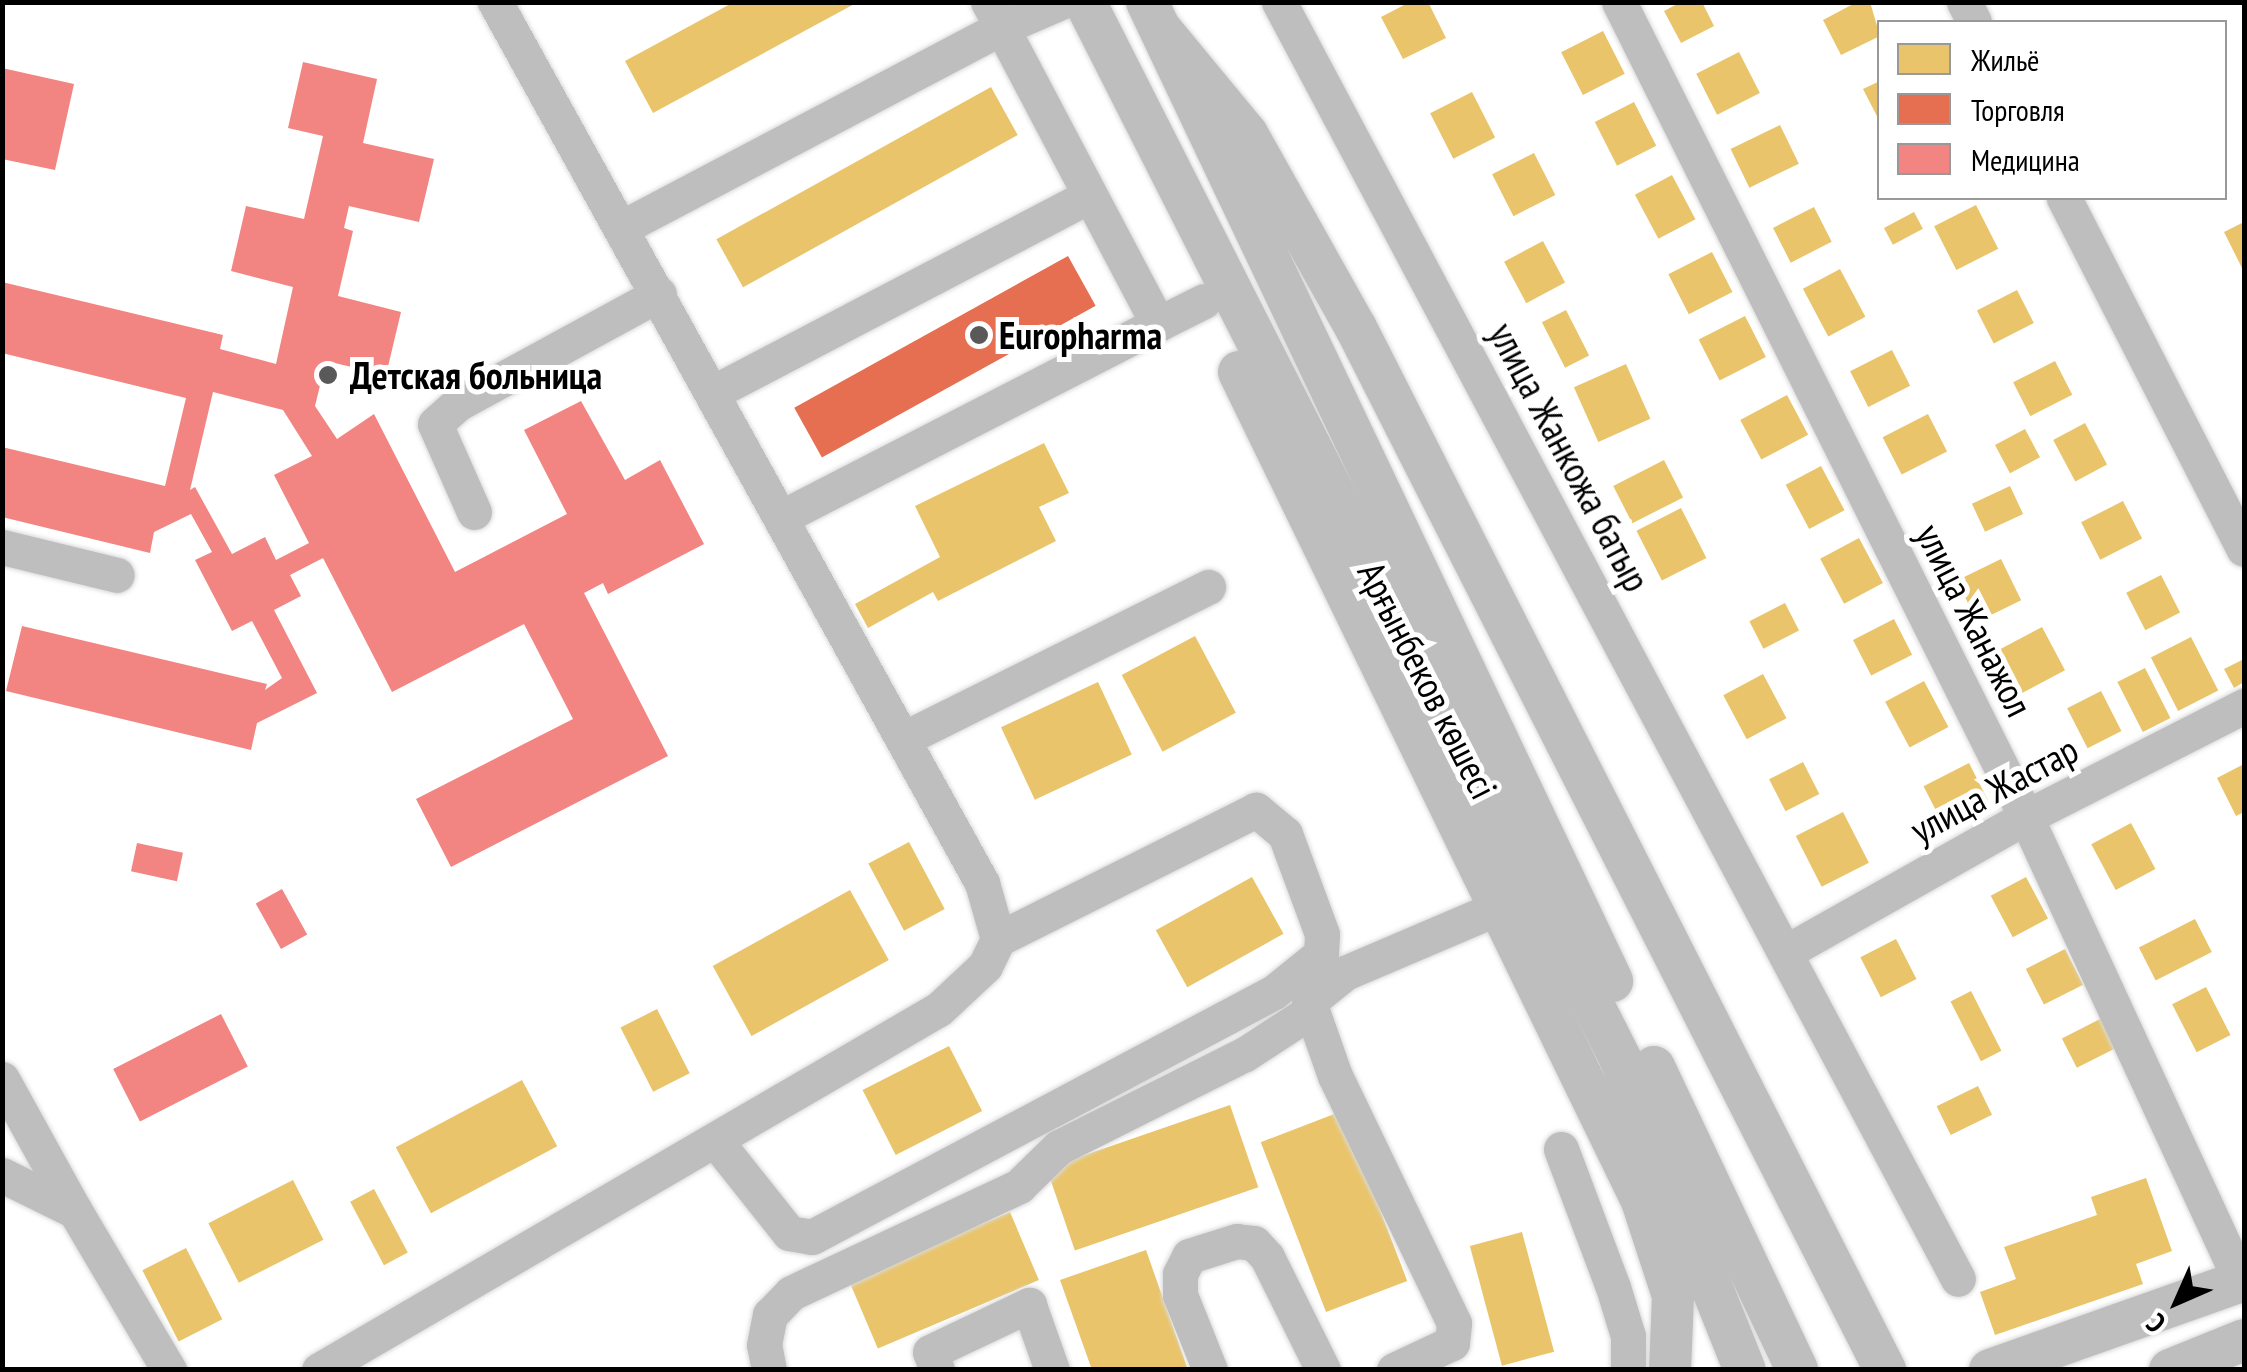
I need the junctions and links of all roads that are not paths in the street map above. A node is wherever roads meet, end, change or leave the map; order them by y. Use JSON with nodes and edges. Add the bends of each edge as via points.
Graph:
{"nodes":[{"id":1,"x":495,"y":2,"type":"edge"},
{"id":2,"x":1061,"y":2,"type":"edge"},
{"id":3,"x":1085,"y":2,"type":"edge"},
{"id":4,"x":1280,"y":2,"type":"edge"},
{"id":5,"x":1619,"y":2,"type":"edge"},
{"id":6,"x":995,"y":15,"type":"edge"},
{"id":7,"x":1154,"y":16,"type":"edge"},
{"id":8,"x":1116,"y":66,"type":"junction"},
{"id":9,"x":1089,"y":196,"type":"junction"},
{"id":10,"x":2065,"y":200,"type":"edge"},
{"id":11,"x":623,"y":227,"type":"junction"},
{"id":12,"x":660,"y":294,"type":"junction"},
{"id":13,"x":1204,"y":302,"type":"junction"},
{"id":14,"x":1158,"y":324,"type":"junction"},
{"id":15,"x":714,"y":392,"type":"junction"},
{"id":16,"x":474,"y":512,"type":"dead end"},
{"id":17,"x":782,"y":516,"type":"junction"},
{"id":18,"x":2,"y":547,"type":"edge"},
{"id":19,"x":2244,"y":550,"type":"edge"},
{"id":20,"x":117,"y":575,"type":"dead end"},
{"id":21,"x":1208,"y":587,"type":"dead end"},
{"id":22,"x":2244,"y":706,"type":"edge"},
{"id":23,"x":903,"y":739,"type":"junction"},
{"id":24,"x":2026,"y":817,"type":"junction"},
{"id":25,"x":1502,"y":906,"type":"junction"},
{"id":26,"x":998,"y":940,"type":"junction"},
{"id":27,"x":1786,"y":952,"type":"junction"},
{"id":28,"x":1308,"y":1013,"type":"junction"},
{"id":29,"x":2,"y":1080,"type":"edge"},
{"id":30,"x":715,"y":1140,"type":"junction"},
{"id":31,"x":1561,"y":1150,"type":"dead end"},
{"id":32,"x":2,"y":1175,"type":"edge"},
{"id":33,"x":75,"y":1212,"type":"junction"},
{"id":34,"x":1958,"y":1278,"type":"dead end"},
{"id":35,"x":2243,"y":1281,"type":"edge"},
{"id":36,"x":2244,"y":1340,"type":"edge"},
{"id":37,"x":169,"y":1370,"type":"edge"},
{"id":38,"x":319,"y":1370,"type":"edge"},
{"id":39,"x":769,"y":1370,"type":"edge"},
{"id":40,"x":937,"y":1370,"type":"edge"},
{"id":41,"x":1052,"y":1370,"type":"edge"},
{"id":42,"x":1210,"y":1370,"type":"edge"},
{"id":43,"x":1323,"y":1370,"type":"edge"},
{"id":44,"x":1394,"y":1370,"type":"edge"},
{"id":45,"x":1628,"y":1370,"type":"edge"},
{"id":46,"x":1670,"y":1370,"type":"edge"},
{"id":47,"x":1745,"y":1370,"type":"edge"},
{"id":48,"x":1797,"y":1370,"type":"edge"},
{"id":49,"x":1884,"y":1370,"type":"edge"},
{"id":50,"x":1990,"y":1370,"type":"edge"},
{"id":51,"x":2170,"y":1370,"type":"edge"}],
"edges":[{"from":1,"to":11,"type":"street"},
{"from":2,"to":6,"type":"street"},
{"from":3,"to":8,"type":"main road","name":"Арғынбеков көшесі"},
{"from":4,"to":27,"type":"street","name":"улица Жанкожа батыр"},
{"from":5,"to":24,"type":"street","name":"улица Жанажол"},
{"from":6,"to":9,"type":"street"},
{"from":6,"to":11,"type":"street"},
{"from":7,"to":48,"type":"main road","name":"Арғынбеков көшесі"},
{"from":7,"to":49,"type":"main road","via":[[1247,134],[1356,328]]},
{"from":8,"to":13,"type":"main road","via":[[1145,160]]},
{"from":8,"to":47,"type":"main road","name":"Арғынбеков көшесі","via":[[1620,1058]]},
{"from":9,"to":14,"type":"street"},
{"from":9,"to":15,"type":"street"},
{"from":10,"to":19,"type":"street"},
{"from":11,"to":12,"type":"street"},
{"from":12,"to":15,"type":"street"},
{"from":12,"to":16,"type":"street","via":[[458,404],[434,424]]},
{"from":13,"to":14,"type":"street"},
{"from":13,"to":25,"type":"main road"},
{"from":14,"to":17,"type":"street"},
{"from":15,"to":17,"type":"street"},
{"from":17,"to":23,"type":"street"},
{"from":18,"to":20,"type":"street"},
{"from":21,"to":23,"type":"street"},
{"from":22,"to":24,"type":"street","name":"улица Жастар"},
{"from":23,"to":26,"type":"street","via":[[982,882]]},
{"from":24,"to":27,"type":"street","name":"улица Жастар"},
{"from":24,"to":35,"type":"street","name":"улица Жанажол"},
{"from":25,"to":28,"type":"street","via":[[1345,973],[1317,993]]},
{"from":25,"to":46,"type":"main road","via":[[1642,1201],[1672,1296]]},
{"from":26,"to":30,"type":"street","via":[[985,966],[939,1010]]},
{"from":26,"to":30,"type":"street","via":[[1256,810],[1285,834],[1322,934],[1321,954],[1274,992],[812,1237],[789,1234]]},
{"from":27,"to":34,"type":"street","name":"улица Жанкожа батыр"},
{"from":28,"to":39,"type":"street","via":[[1245,1054],[1058,1147],[1019,1186],[791,1292],[770,1315],[764,1345]]},
{"from":28,"to":44,"type":"street","via":[[1454,1323],[1452,1343]]},
{"from":29,"to":33,"type":"street"},
{"from":30,"to":38,"type":"street"},
{"from":31,"to":45,"type":"street","via":[[1628,1336]]},
{"from":32,"to":33,"type":"street"},
{"from":33,"to":37,"type":"street"},
{"from":35,"to":50,"type":"main road"},
{"from":36,"to":51,"type":"main road"},
{"from":40,"to":41,"type":"street","via":[[930,1352],[1029,1304]]},
{"from":42,"to":43,"type":"street","via":[[1180,1295],[1180,1274],[1189,1256],[1237,1241],[1254,1243],[1268,1257]]}]}
